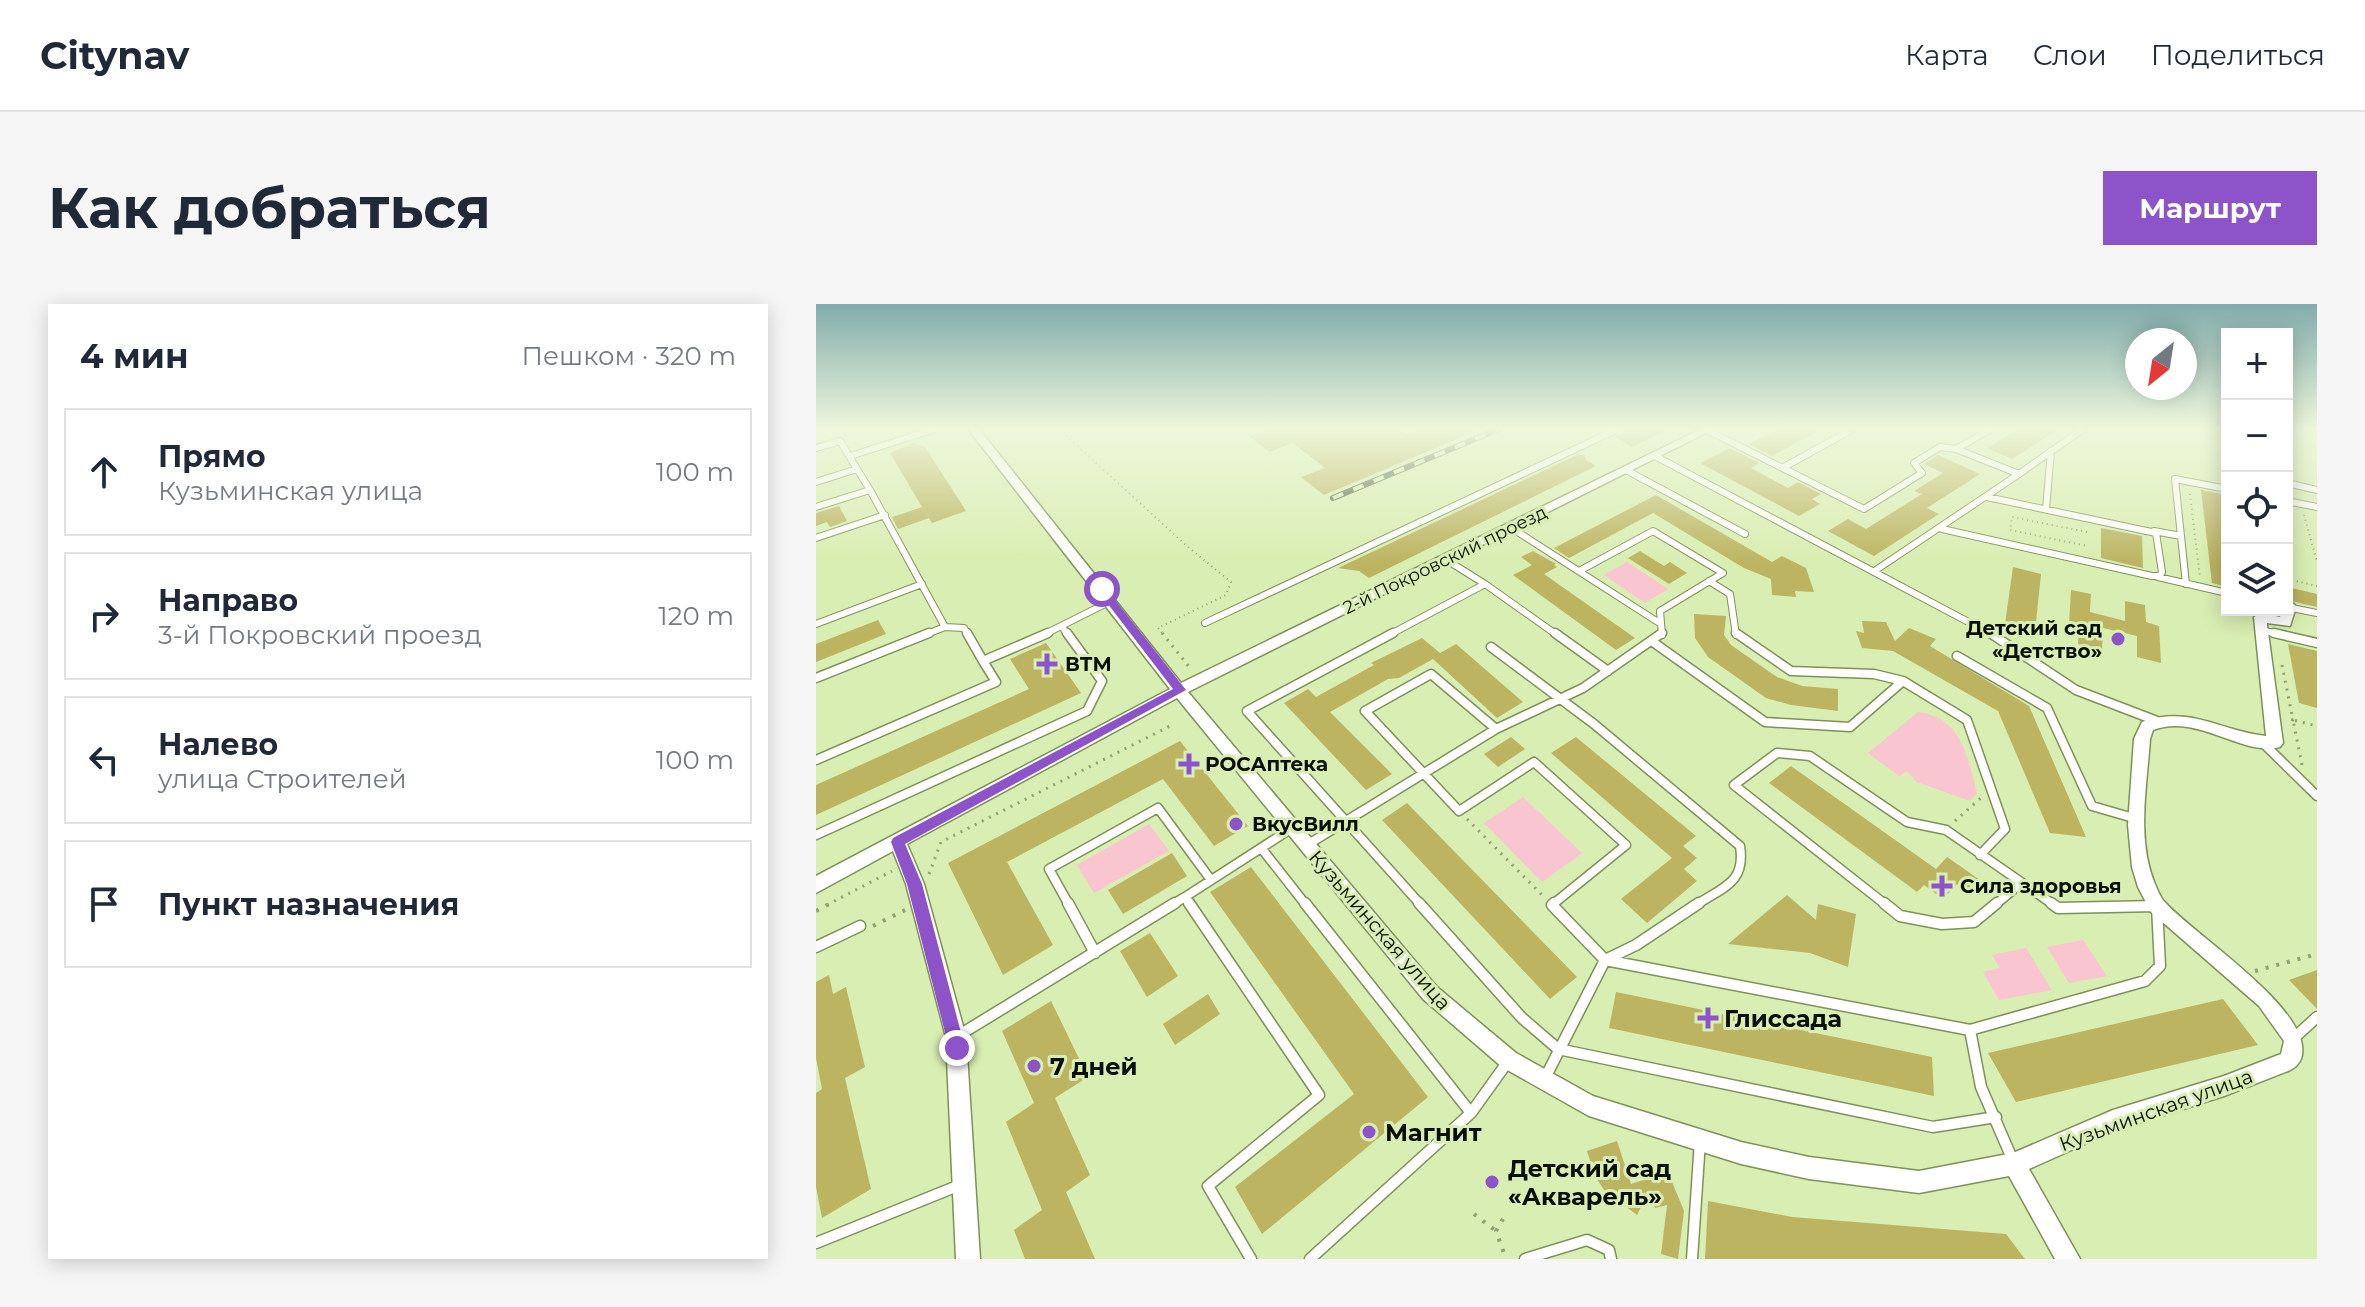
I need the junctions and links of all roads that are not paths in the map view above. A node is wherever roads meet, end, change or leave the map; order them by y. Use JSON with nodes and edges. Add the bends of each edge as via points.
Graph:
{"nodes":[{"id":1,"x":843,"y":474,"type":"edge"},
{"id":2,"x":860,"y":474,"type":"edge"},
{"id":3,"x":1009,"y":474,"type":"edge"},
{"id":4,"x":1523,"y":474,"type":"edge"},
{"id":5,"x":1619,"y":474,"type":"edge"},
{"id":6,"x":1633,"y":474,"type":"edge"},
{"id":7,"x":1689,"y":474,"type":"edge"},
{"id":8,"x":1797,"y":474,"type":"edge"},
{"id":9,"x":1921,"y":474,"type":"edge"},
{"id":10,"x":2019,"y":474,"type":"edge"},
{"id":11,"x":2049,"y":474,"type":"edge"},
{"id":12,"x":816,"y":482,"type":"edge"},
{"id":13,"x":2293,"y":484,"type":"edge"},
{"id":14,"x":2221,"y":488,"type":"edge"},
{"id":15,"x":870,"y":490,"type":"junction"},
{"id":16,"x":2317,"y":490,"type":"edge"},
{"id":17,"x":1987,"y":497,"type":"junction"},
{"id":18,"x":2293,"y":502,"type":"edge"},
{"id":19,"x":816,"y":507,"type":"edge"},
{"id":20,"x":2317,"y":507,"type":"edge"},
{"id":21,"x":2046,"y":509,"type":"junction"},
{"id":22,"x":885,"y":515,"type":"junction"},
{"id":23,"x":1510,"y":527,"type":"junction"},
{"id":24,"x":1942,"y":529,"type":"junction"},
{"id":25,"x":2150,"y":530,"type":"junction"},
{"id":26,"x":1745,"y":534,"type":"dead end"},
{"id":27,"x":2181,"y":536,"type":"junction"},
{"id":28,"x":816,"y":538,"type":"edge"},
{"id":29,"x":1445,"y":559,"type":"junction"},
{"id":30,"x":1581,"y":570,"type":"junction"},
{"id":31,"x":1876,"y":570,"type":"junction"},
{"id":32,"x":2152,"y":576,"type":"junction"},
{"id":33,"x":1709,"y":581,"type":"junction"},
{"id":34,"x":922,"y":584,"type":"junction"},
{"id":35,"x":1485,"y":584,"type":"junction"},
{"id":36,"x":2186,"y":584,"type":"junction"},
{"id":37,"x":2221,"y":592,"type":"edge"},
{"id":38,"x":1111,"y":601,"type":"junction"},
{"id":39,"x":2293,"y":608,"type":"edge"},
{"id":40,"x":2317,"y":613,"type":"edge"},
{"id":41,"x":2286,"y":616,"type":"edge"},
{"id":42,"x":1205,"y":623,"type":"dead end"},
{"id":43,"x":816,"y":624,"type":"edge"},
{"id":44,"x":1661,"y":624,"type":"junction"},
{"id":45,"x":945,"y":627,"type":"junction"},
{"id":46,"x":1062,"y":627,"type":"junction"},
{"id":47,"x":2260,"y":630,"type":"junction"},
{"id":48,"x":1653,"y":642,"type":"junction"},
{"id":49,"x":2317,"y":643,"type":"edge"},
{"id":50,"x":1491,"y":647,"type":"dead end"},
{"id":51,"x":1957,"y":656,"type":"dead end"},
{"id":52,"x":983,"y":661,"type":"junction"},
{"id":53,"x":1608,"y":671,"type":"junction"},
{"id":54,"x":816,"y":678,"type":"edge"},
{"id":55,"x":1903,"y":681,"type":"junction"},
{"id":56,"x":1180,"y":690,"type":"junction"},
{"id":57,"x":1558,"y":697,"type":"junction"},
{"id":58,"x":2157,"y":721,"type":"junction"},
{"id":59,"x":1496,"y":729,"type":"junction"},
{"id":60,"x":2261,"y":743,"type":"junction"},
{"id":61,"x":816,"y":760,"type":"edge"},
{"id":62,"x":1422,"y":773,"type":"junction"},
{"id":63,"x":2317,"y":796,"type":"edge"},
{"id":64,"x":2138,"y":820,"type":"junction"},
{"id":65,"x":1346,"y":823,"type":"junction"},
{"id":66,"x":1292,"y":828,"type":"junction"},
{"id":67,"x":816,"y":835,"type":"edge"},
{"id":68,"x":898,"y":842,"type":"junction"},
{"id":69,"x":1307,"y":845,"type":"junction"},
{"id":70,"x":1262,"y":849,"type":"junction"},
{"id":71,"x":1980,"y":855,"type":"junction"},
{"id":72,"x":1211,"y":880,"type":"junction"},
{"id":73,"x":2020,"y":884,"type":"junction"},
{"id":74,"x":816,"y":885,"type":"edge"},
{"id":75,"x":1185,"y":897,"type":"junction"},
{"id":76,"x":2157,"y":906,"type":"junction"},
{"id":77,"x":860,"y":926,"type":"dead end"},
{"id":78,"x":816,"y":947,"type":"edge"},
{"id":79,"x":1095,"y":953,"type":"junction"},
{"id":80,"x":1605,"y":960,"type":"junction"},
{"id":81,"x":2317,"y":1017,"type":"edge"},
{"id":82,"x":1970,"y":1030,"type":"junction"},
{"id":83,"x":956,"y":1037,"type":"junction"},
{"id":84,"x":2294,"y":1038,"type":"junction"},
{"id":85,"x":1558,"y":1049,"type":"junction"},
{"id":86,"x":1509,"y":1060,"type":"junction"},
{"id":87,"x":1544,"y":1081,"type":"junction"},
{"id":88,"x":1471,"y":1113,"type":"junction"},
{"id":89,"x":1996,"y":1117,"type":"junction"},
{"id":90,"x":1700,"y":1140,"type":"junction"},
{"id":91,"x":2014,"y":1164,"type":"junction"},
{"id":92,"x":965,"y":1183,"type":"junction"},
{"id":93,"x":816,"y":1243,"type":"edge"},
{"id":94,"x":968,"y":1259,"type":"edge"},
{"id":95,"x":1251,"y":1259,"type":"edge"},
{"id":96,"x":1310,"y":1259,"type":"edge"},
{"id":97,"x":1525,"y":1259,"type":"edge"},
{"id":98,"x":1611,"y":1259,"type":"edge"},
{"id":99,"x":1692,"y":1259,"type":"edge"},
{"id":100,"x":2068,"y":1259,"type":"edge"}],
"edges":[{"from":1,"to":12,"type":"lane"},
{"from":2,"to":15,"type":"lane"},
{"from":3,"to":38,"type":"street","name":"Кузьминская улица"},
{"from":4,"to":42,"type":"lane"},
{"from":5,"to":23,"type":"street","name":"2-й Покровский проезд"},
{"from":6,"to":26,"type":"lane"},
{"from":7,"to":31,"type":"lane"},
{"from":8,"to":9,"type":"lane","via":[[1864,509]]},
{"from":10,"to":17,"type":"lane"},
{"from":11,"to":21,"type":"lane"},
{"from":13,"to":16,"type":"lane"},
{"from":14,"to":27,"type":"lane","via":[[2175,479]]},
{"from":15,"to":19,"type":"lane"},
{"from":15,"to":22,"type":"lane"},
{"from":17,"to":21,"type":"lane"},
{"from":17,"to":24,"type":"lane"},
{"from":18,"to":20,"type":"lane"},
{"from":21,"to":25,"type":"lane"},
{"from":22,"to":28,"type":"lane"},
{"from":22,"to":34,"type":"lane"},
{"from":23,"to":29,"type":"street","name":"2-й Покровский проезд"},
{"from":23,"to":30,"type":"lane"},
{"from":24,"to":31,"type":"lane"},
{"from":24,"to":32,"type":"lane"},
{"from":25,"to":27,"type":"lane"},
{"from":25,"to":32,"type":"lane","via":[[2159,536],[2162,572]]},
{"from":27,"to":36,"type":"lane"},
{"from":29,"to":35,"type":"lane"},
{"from":29,"to":56,"type":"street","name":"2-й Покровский проезд"},
{"from":30,"to":33,"type":"lane","via":[[1653,531],[1723,573]]},
{"from":30,"to":44,"type":"lane"},
{"from":31,"to":58,"type":"lane","via":[[1985,630],[2076,690]]},
{"from":32,"to":36,"type":"lane"},
{"from":33,"to":44,"type":"lane","via":[[1660,611]]},
{"from":33,"to":55,"type":"lane","via":[[1730,594],[1736,636],[1791,671],[1874,674]]},
{"from":34,"to":43,"type":"lane"},
{"from":34,"to":45,"type":"lane"},
{"from":35,"to":53,"type":"lane"},
{"from":35,"to":65,"type":"lane","via":[[1247,711]]},
{"from":36,"to":37,"type":"lane"},
{"from":38,"to":46,"type":"lane"},
{"from":38,"to":56,"type":"street","name":"Кузьминская улица"},
{"from":39,"to":40,"type":"lane"},
{"from":41,"to":47,"type":"street","via":[[2285,623],[2261,617]]},
{"from":44,"to":48,"type":"lane","via":[[1662,636]]},
{"from":45,"to":52,"type":"lane","via":[[964,628]]},
{"from":45,"to":54,"type":"lane"},
{"from":46,"to":52,"type":"lane"},
{"from":46,"to":67,"type":"lane","via":[[1102,681],[1087,711]]},
{"from":47,"to":49,"type":"lane"},
{"from":47,"to":60,"type":"street","via":[[2275,743]]},
{"from":48,"to":53,"type":"lane"},
{"from":48,"to":55,"type":"lane","via":[[1765,722],[1850,727]]},
{"from":50,"to":57,"type":"lane"},
{"from":51,"to":64,"type":"lane","via":[[2047,708],[2092,806]]},
{"from":52,"to":61,"type":"lane","via":[[996,682]]},
{"from":53,"to":57,"type":"lane"},
{"from":55,"to":71,"type":"lane","via":[[1967,720],[2005,829]]},
{"from":56,"to":66,"type":"street","name":"Кузьминская улица"},
{"from":56,"to":68,"type":"street","name":"2-й Покровский проезд"},
{"from":57,"to":59,"type":"lane"},
{"from":57,"to":80,"type":"lane","via":[[1740,846],[1743,865],[1734,880]]},
{"from":58,"to":60,"type":"street","via":[[2191,722]]},
{"from":58,"to":64,"type":"street","via":[[2143,733]]},
{"from":59,"to":62,"type":"lane"},
{"from":59,"to":62,"type":"lane","via":[[1431,674],[1365,711]]},
{"from":60,"to":63,"type":"lane"},
{"from":62,"to":65,"type":"lane"},
{"from":62,"to":80,"type":"lane","via":[[1459,811],[1534,762],[1626,845],[1552,905]]},
{"from":64,"to":76,"type":"street","via":[[2136,856],[2144,887]]},
{"from":65,"to":69,"type":"lane"},
{"from":65,"to":85,"type":"lane","via":[[1522,1018]]},
{"from":66,"to":69,"type":"street","name":"Кузьминская улица"},
{"from":66,"to":70,"type":"lane"},
{"from":68,"to":74,"type":"street","name":"2-й Покровский проезд"},
{"from":68,"to":83,"type":"street","via":[[915,884]]},
{"from":69,"to":86,"type":"street","name":"Кузьминская улица","via":[[1430,993]]},
{"from":70,"to":72,"type":"lane"},
{"from":70,"to":88,"type":"lane"},
{"from":71,"to":73,"type":"lane"},
{"from":71,"to":73,"type":"lane","via":[[1946,830],[1907,822],[1810,756],[1777,753],[1734,785],[1900,916],[1942,924],[1974,922]]},
{"from":72,"to":75,"type":"lane"},
{"from":72,"to":79,"type":"lane","via":[[1158,808],[1049,869]]},
{"from":73,"to":76,"type":"lane","via":[[2058,908]]},
{"from":75,"to":79,"type":"lane"},
{"from":75,"to":95,"type":"lane","via":[[1319,1095],[1208,1186]]},
{"from":76,"to":82,"type":"lane","via":[[2160,966],[2145,981]]},
{"from":76,"to":84,"type":"street","via":[[2266,999]]},
{"from":77,"to":78,"type":"lane"},
{"from":79,"to":83,"type":"lane"},
{"from":80,"to":82,"type":"lane"},
{"from":80,"to":85,"type":"lane"},
{"from":81,"to":84,"type":"lane"},
{"from":82,"to":89,"type":"lane","via":[[1981,1087]]},
{"from":83,"to":92,"type":"street"},
{"from":84,"to":91,"type":"street","name":"Кузьминская улица","via":[[2288,1061],[2113,1121]]},
{"from":85,"to":87,"type":"lane"},
{"from":85,"to":89,"type":"lane","via":[[1933,1127]]},
{"from":86,"to":87,"type":"street","name":"Кузьминская улица"},
{"from":86,"to":88,"type":"lane"},
{"from":87,"to":90,"type":"street","name":"Кузьминская улица","via":[[1589,1105]]},
{"from":88,"to":96,"type":"lane"},
{"from":89,"to":91,"type":"lane"},
{"from":90,"to":91,"type":"street","name":"Кузьминская улица","via":[[1809,1168],[1919,1182]]},
{"from":90,"to":99,"type":"lane"},
{"from":91,"to":100,"type":"street"},
{"from":92,"to":93,"type":"lane"},
{"from":92,"to":94,"type":"street"},
{"from":97,"to":98,"type":"lane","via":[[1587,1240],[1609,1250]]}]}
